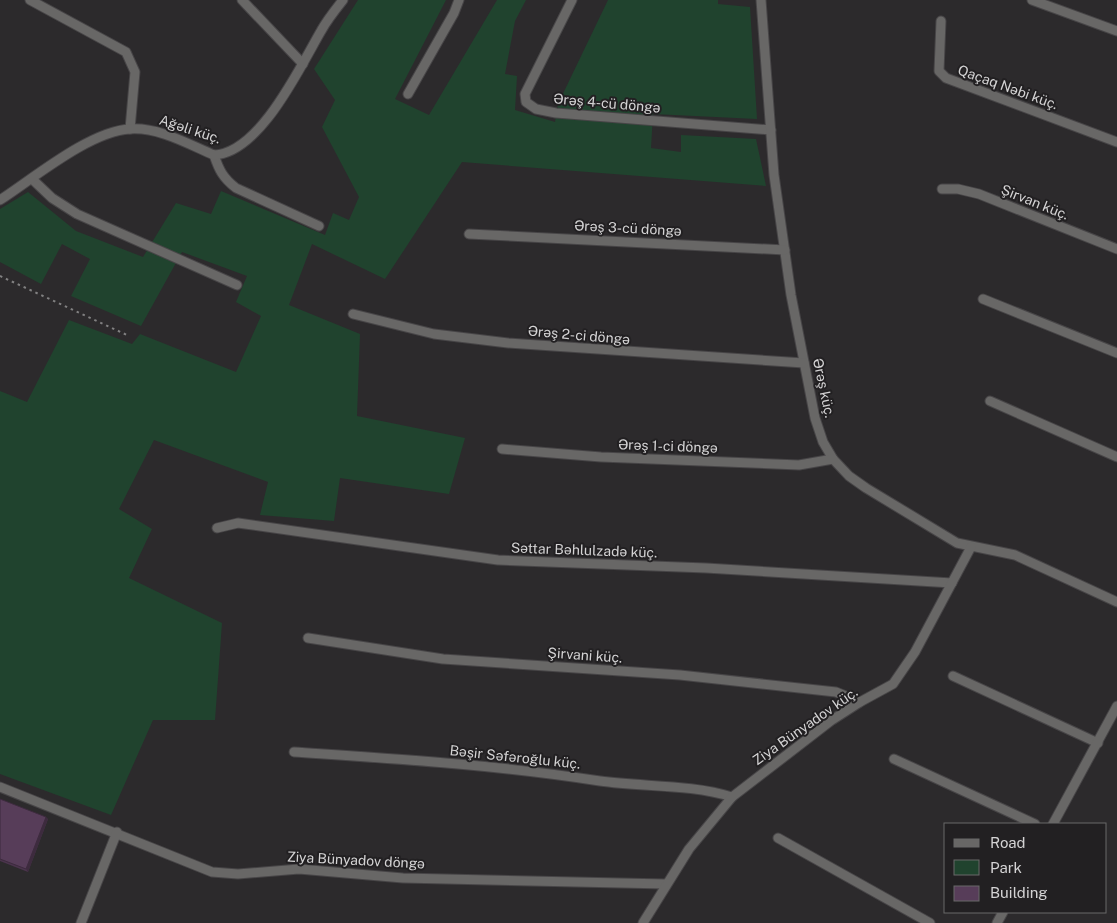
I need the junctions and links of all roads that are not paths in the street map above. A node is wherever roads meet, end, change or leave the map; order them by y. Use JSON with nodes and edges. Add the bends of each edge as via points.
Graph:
{"nodes":[{"id":1,"x":30,"y":0,"type":"edge"},
{"id":2,"x":242,"y":0,"type":"edge"},
{"id":3,"x":343,"y":0,"type":"edge"},
{"id":4,"x":459,"y":0,"type":"edge"},
{"id":5,"x":572,"y":0,"type":"edge"},
{"id":6,"x":761,"y":0,"type":"edge"},
{"id":7,"x":1032,"y":0,"type":"edge"},
{"id":8,"x":941,"y":21,"type":"dead end"},
{"id":9,"x":1117,"y":32,"type":"edge"},
{"id":10,"x":302,"y":64,"type":"junction"},
{"id":11,"x":408,"y":94,"type":"dead end"},
{"id":12,"x":130,"y":129,"type":"junction"},
{"id":13,"x":771,"y":130,"type":"junction"},
{"id":14,"x":1117,"y":142,"type":"edge"},
{"id":15,"x":214,"y":155,"type":"junction"},
{"id":16,"x":32,"y":179,"type":"junction"},
{"id":17,"x":942,"y":189,"type":"dead end"},
{"id":18,"x":0,"y":200,"type":"edge"},
{"id":19,"x":319,"y":226,"type":"dead end"},
{"id":20,"x":469,"y":234,"type":"dead end"},
{"id":21,"x":1117,"y":249,"type":"edge"},
{"id":22,"x":785,"y":250,"type":"junction"},
{"id":23,"x":237,"y":286,"type":"dead end"},
{"id":24,"x":983,"y":298,"type":"dead end"},
{"id":25,"x":353,"y":314,"type":"dead end"},
{"id":26,"x":1117,"y":353,"type":"edge"},
{"id":27,"x":804,"y":363,"type":"junction"},
{"id":28,"x":990,"y":400,"type":"dead end"},
{"id":29,"x":502,"y":449,"type":"dead end"},
{"id":30,"x":1117,"y":457,"type":"edge"},
{"id":31,"x":833,"y":459,"type":"junction"},
{"id":32,"x":217,"y":528,"type":"dead end"},
{"id":33,"x":971,"y":547,"type":"junction"},
{"id":34,"x":952,"y":583,"type":"junction"},
{"id":35,"x":1117,"y":602,"type":"edge"},
{"id":36,"x":308,"y":638,"type":"dead end"},
{"id":37,"x":953,"y":676,"type":"dead end"},
{"id":38,"x":860,"y":702,"type":"junction"},
{"id":39,"x":1117,"y":706,"type":"edge"},
{"id":40,"x":1098,"y":742,"type":"junction"},
{"id":41,"x":294,"y":752,"type":"dead end"},
{"id":42,"x":894,"y":759,"type":"dead end"},
{"id":43,"x":0,"y":787,"type":"edge"},
{"id":44,"x":732,"y":797,"type":"junction"},
{"id":45,"x":1033,"y":823,"type":"edge"},
{"id":46,"x":1055,"y":823,"type":"edge"},
{"id":47,"x":117,"y":832,"type":"junction"},
{"id":48,"x":778,"y":838,"type":"dead end"},
{"id":49,"x":666,"y":884,"type":"junction"},
{"id":50,"x":81,"y":923,"type":"edge"},
{"id":51,"x":643,"y":923,"type":"edge"},
{"id":52,"x":930,"y":923,"type":"edge"}],
"edges":[{"from":1,"to":12,"type":"street","via":[[126,52],[135,72]]},
{"from":2,"to":10,"type":"street"},
{"from":3,"to":10,"type":"street","name":"Ağəli küç."},
{"from":4,"to":11,"type":"street"},
{"from":5,"to":13,"type":"street","name":"Ərəş 4-cü döngə","via":[[525,94],[526,102],[536,109],[556,114]]},
{"from":6,"to":13,"type":"street","name":"Ərəş küç."},
{"from":7,"to":9,"type":"street"},
{"from":8,"to":14,"type":"street","name":"Qaçaq Nəbi küç.","via":[[939,71],[946,78]]},
{"from":10,"to":15,"type":"street","name":"Ağəli küç.","via":[[264,121],[234,150]]},
{"from":12,"to":15,"type":"street","name":"Ağəli küç.","via":[[169,136]]},
{"from":12,"to":16,"type":"street","name":"Ağəli küç.","via":[[93,139]]},
{"from":13,"to":22,"type":"street","name":"Ərəş küç."},
{"from":15,"to":19,"type":"street","via":[[225,180],[236,188]]},
{"from":16,"to":18,"type":"street","name":"Ağəli küç."},
{"from":16,"to":23,"type":"street","via":[[52,198],[77,214]]},
{"from":17,"to":21,"type":"street","name":"Şirvan küç.","via":[[979,194]]},
{"from":20,"to":22,"type":"street","name":"Ərəş 3-cü döngə"},
{"from":22,"to":27,"type":"street","name":"Ərəş küç."},
{"from":24,"to":26,"type":"street"},
{"from":25,"to":27,"type":"street","name":"Ərəş 2-ci döngə","via":[[434,334],[508,343]]},
{"from":27,"to":31,"type":"street","name":"Ərəş küç.","via":[[815,418]]},
{"from":28,"to":30,"type":"street"},
{"from":29,"to":31,"type":"street","name":"Ərəş 1-ci döngə","via":[[601,457],[799,465]]},
{"from":31,"to":33,"type":"street","name":"Ərəş küç.","via":[[866,488],[940,534]]},
{"from":32,"to":34,"type":"street","name":"Səttar Bəhlulzadə küç.","via":[[238,524],[498,560],[706,568]]},
{"from":33,"to":34,"type":"street","name":"Ziya Bünyadov küç."},
{"from":33,"to":35,"type":"street","name":"Ərəş küç.","via":[[1016,556]]},
{"from":34,"to":38,"type":"street","name":"Ziya Bünyadov küç.","via":[[902,674],[882,692]]},
{"from":36,"to":38,"type":"street","name":"Şirvani küç.","via":[[423,657],[680,675],[836,692]]},
{"from":37,"to":40,"type":"street"},
{"from":38,"to":44,"type":"street","name":"Ziya Bünyadov küç."},
{"from":39,"to":40,"type":"street"},
{"from":40,"to":46,"type":"street"},
{"from":41,"to":44,"type":"street","name":"Bəşir Səfəroğlu küç.","via":[[544,771]]},
{"from":42,"to":45,"type":"street"},
{"from":43,"to":47,"type":"street","name":"Ziya Bünyadov döngə"},
{"from":44,"to":49,"type":"street","name":"Ziya Bünyadov küç.","via":[[689,849]]},
{"from":47,"to":49,"type":"street","name":"Ziya Bünyadov döngə","via":[[212,872],[238,874],[299,869],[403,878]]},
{"from":47,"to":50,"type":"street"},
{"from":48,"to":52,"type":"street"},
{"from":49,"to":51,"type":"street","name":"Ziya Bünyadov küç."}]}
